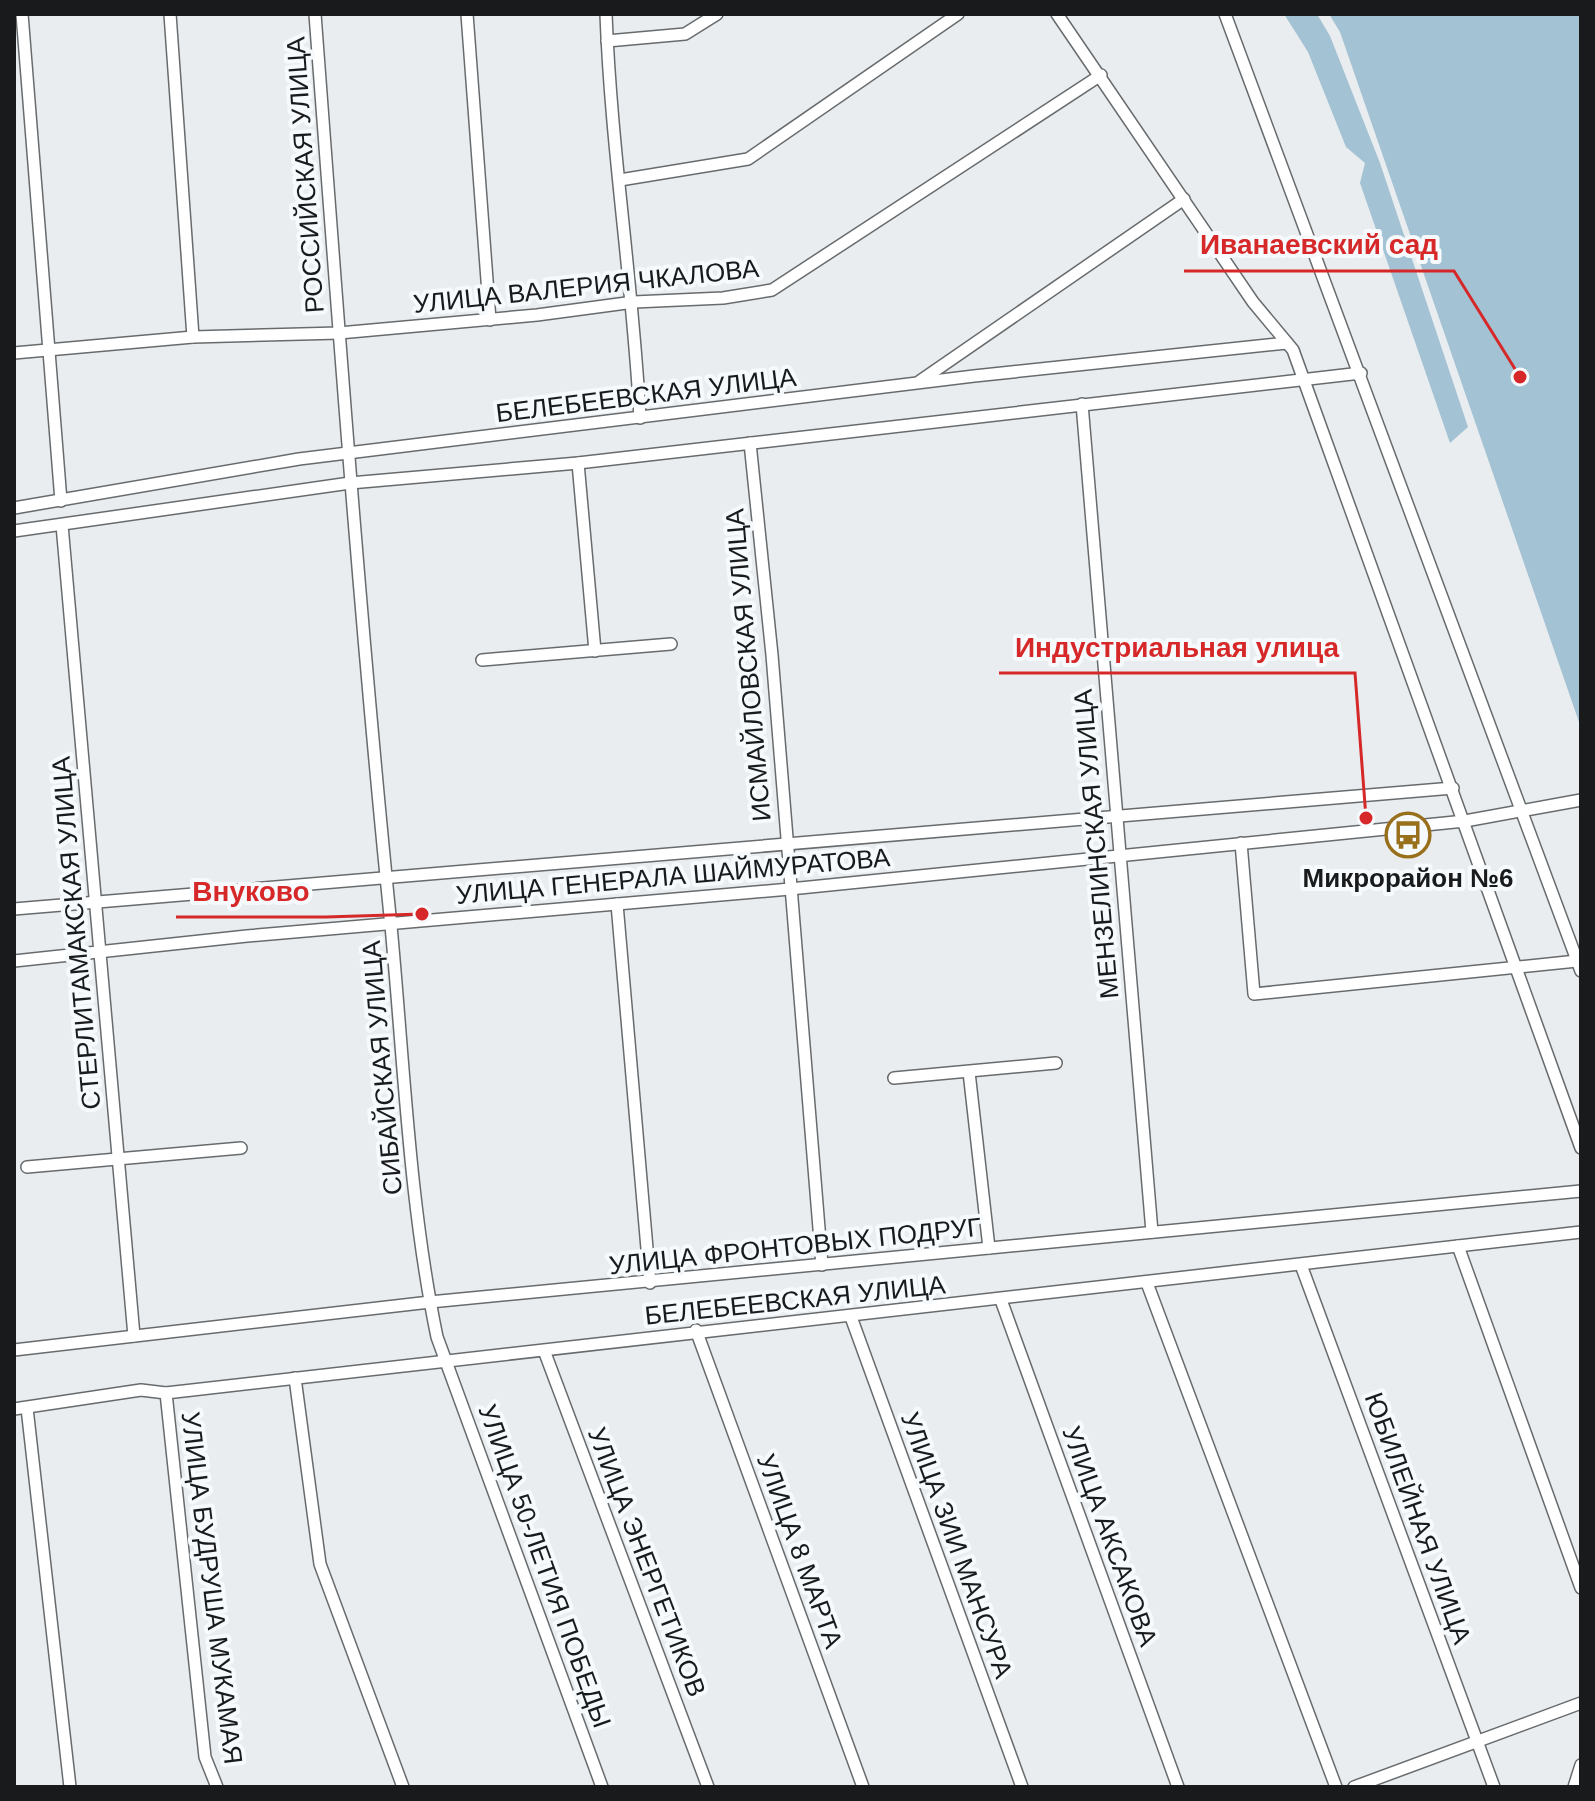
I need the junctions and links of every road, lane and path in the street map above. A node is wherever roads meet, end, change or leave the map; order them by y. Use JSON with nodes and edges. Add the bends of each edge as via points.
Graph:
{"nodes":[{"id":1,"x":22,"y":14,"type":"edge"},
{"id":2,"x":170,"y":14,"type":"edge"},
{"id":3,"x":315,"y":14,"type":"edge"},
{"id":4,"x":467,"y":14,"type":"edge"},
{"id":5,"x":606,"y":14,"type":"edge"},
{"id":6,"x":717,"y":14,"type":"edge"},
{"id":7,"x":958,"y":14,"type":"edge"},
{"id":8,"x":1057,"y":14,"type":"edge"},
{"id":9,"x":1225,"y":14,"type":"edge"},
{"id":10,"x":607,"y":41,"type":"junction"},
{"id":11,"x":1101,"y":75,"type":"junction"},
{"id":12,"x":620,"y":180,"type":"junction"},
{"id":13,"x":1184,"y":199,"type":"junction"},
{"id":14,"x":634,"y":302,"type":"junction"},
{"id":15,"x":490,"y":320,"type":"junction"},
{"id":16,"x":339,"y":333,"type":"junction"},
{"id":17,"x":193,"y":337,"type":"junction"},
{"id":18,"x":1287,"y":343,"type":"junction"},
{"id":19,"x":50,"y":349,"type":"junction"},
{"id":20,"x":14,"y":353,"type":"edge"},
{"id":21,"x":1361,"y":373,"type":"junction"},
{"id":22,"x":1303,"y":377,"type":"junction"},
{"id":23,"x":916,"y":383,"type":"junction"},
{"id":24,"x":1082,"y":404,"type":"junction"},
{"id":25,"x":640,"y":418,"type":"junction"},
{"id":26,"x":750,"y":443,"type":"junction"},
{"id":27,"x":350,"y":456,"type":"junction"},
{"id":28,"x":578,"y":463,"type":"junction"},
{"id":29,"x":350,"y":483,"type":"junction"},
{"id":30,"x":61,"y":501,"type":"junction"},
{"id":31,"x":14,"y":508,"type":"edge"},
{"id":32,"x":62,"y":525,"type":"junction"},
{"id":33,"x":14,"y":531,"type":"edge"},
{"id":34,"x":671,"y":644,"type":"dead end"},
{"id":35,"x":595,"y":651,"type":"junction"},
{"id":36,"x":482,"y":660,"type":"dead end"},
{"id":37,"x":1453,"y":788,"type":"junction"},
{"id":38,"x":1581,"y":800,"type":"edge"},
{"id":39,"x":1520,"y":809,"type":"junction"},
{"id":40,"x":1114,"y":816,"type":"junction"},
{"id":41,"x":1465,"y":821,"type":"junction"},
{"id":42,"x":1241,"y":843,"type":"junction"},
{"id":43,"x":785,"y":847,"type":"junction"},
{"id":44,"x":1118,"y":855,"type":"junction"},
{"id":45,"x":385,"y":880,"type":"junction"},
{"id":46,"x":790,"y":889,"type":"junction"},
{"id":47,"x":96,"y":902,"type":"junction"},
{"id":48,"x":617,"y":904,"type":"junction"},
{"id":49,"x":14,"y":909,"type":"edge"},
{"id":50,"x":390,"y":925,"type":"junction"},
{"id":51,"x":100,"y":953,"type":"junction"},
{"id":52,"x":14,"y":961,"type":"edge"},
{"id":53,"x":1579,"y":966,"type":"edge"},
{"id":54,"x":1513,"y":968,"type":"junction"},
{"id":55,"x":1056,"y":1063,"type":"dead end"},
{"id":56,"x":969,"y":1072,"type":"junction"},
{"id":57,"x":894,"y":1078,"type":"dead end"},
{"id":58,"x":241,"y":1148,"type":"dead end"},
{"id":59,"x":1581,"y":1148,"type":"edge"},
{"id":60,"x":118,"y":1157,"type":"junction"},
{"id":61,"x":27,"y":1167,"type":"dead end"},
{"id":62,"x":1581,"y":1191,"type":"edge"},
{"id":63,"x":1152,"y":1232,"type":"junction"},
{"id":64,"x":1581,"y":1232,"type":"edge"},
{"id":65,"x":1458,"y":1246,"type":"junction"},
{"id":66,"x":989,"y":1248,"type":"junction"},
{"id":67,"x":822,"y":1265,"type":"junction"},
{"id":68,"x":1301,"y":1265,"type":"junction"},
{"id":69,"x":650,"y":1283,"type":"junction"},
{"id":70,"x":1147,"y":1283,"type":"junction"},
{"id":71,"x":1001,"y":1300,"type":"junction"},
{"id":72,"x":430,"y":1302,"type":"junction"},
{"id":73,"x":851,"y":1317,"type":"junction"},
{"id":74,"x":696,"y":1330,"type":"junction"},
{"id":75,"x":134,"y":1336,"type":"junction"},
{"id":76,"x":14,"y":1350,"type":"edge"},
{"id":77,"x":545,"y":1353,"type":"junction"},
{"id":78,"x":446,"y":1359,"type":"junction"},
{"id":79,"x":295,"y":1378,"type":"junction"},
{"id":80,"x":166,"y":1393,"type":"junction"},
{"id":81,"x":27,"y":1408,"type":"junction"},
{"id":82,"x":14,"y":1409,"type":"edge"},
{"id":83,"x":1581,"y":1588,"type":"edge"},
{"id":84,"x":1581,"y":1703,"type":"edge"},
{"id":85,"x":1477,"y":1741,"type":"junction"},
{"id":86,"x":1581,"y":1765,"type":"edge"},
{"id":87,"x":70,"y":1787,"type":"edge"},
{"id":88,"x":217,"y":1787,"type":"edge"},
{"id":89,"x":403,"y":1787,"type":"edge"},
{"id":90,"x":602,"y":1787,"type":"edge"},
{"id":91,"x":708,"y":1787,"type":"edge"},
{"id":92,"x":863,"y":1787,"type":"edge"},
{"id":93,"x":1022,"y":1787,"type":"edge"},
{"id":94,"x":1178,"y":1787,"type":"edge"},
{"id":95,"x":1336,"y":1787,"type":"edge"},
{"id":96,"x":1354,"y":1787,"type":"edge"},
{"id":97,"x":1494,"y":1787,"type":"edge"},
{"id":98,"x":1574,"y":1787,"type":"edge"}],
"edges":[{"from":1,"to":19,"type":"street"},
{"from":2,"to":17,"type":"street"},
{"from":3,"to":16,"type":"street","name":"РОССИЙСКАЯ УЛИЦА"},
{"from":4,"to":15,"type":"street"},
{"from":5,"to":10,"type":"street"},
{"from":6,"to":10,"type":"street","via":[[685,34]]},
{"from":7,"to":12,"type":"street","via":[[748,159]]},
{"from":8,"to":11,"type":"street"},
{"from":9,"to":21,"type":"street"},
{"from":10,"to":12,"type":"street"},
{"from":11,"to":13,"type":"street"},
{"from":11,"to":14,"type":"street","name":"УЛИЦА ВАЛЕРИЯ ЧКАЛОВА","via":[[772,290]]},
{"from":12,"to":14,"type":"street"},
{"from":13,"to":18,"type":"street"},
{"from":13,"to":23,"type":"street"},
{"from":14,"to":15,"type":"street","name":"УЛИЦА ВАЛЕРИЯ ЧКАЛОВА"},
{"from":14,"to":25,"type":"street"},
{"from":15,"to":16,"type":"street","name":"УЛИЦА ВАЛЕРИЯ ЧКАЛОВА"},
{"from":16,"to":17,"type":"street","name":"УЛИЦА ВАЛЕРИЯ ЧКАЛОВА"},
{"from":16,"to":27,"type":"street","name":"РОССИЙСКАЯ УЛИЦА"},
{"from":17,"to":19,"type":"street","name":"УЛИЦА ВАЛЕРИЯ ЧКАЛОВА"},
{"from":18,"to":22,"type":"street"},
{"from":18,"to":23,"type":"street","name":"БЕЛЕБЕЕВСКАЯ УЛИЦА"},
{"from":19,"to":20,"type":"street","name":"УЛИЦА ВАЛЕРИЯ ЧКАЛОВА"},
{"from":19,"to":30,"type":"street"},
{"from":21,"to":22,"type":"street"},
{"from":21,"to":39,"type":"street"},
{"from":22,"to":24,"type":"street"},
{"from":22,"to":37,"type":"street"},
{"from":23,"to":25,"type":"street","name":"БЕЛЕБЕЕВСКАЯ УЛИЦА"},
{"from":24,"to":26,"type":"street"},
{"from":24,"to":40,"type":"street","name":"МЕНЗЕЛИНСКАЯ УЛИЦА"},
{"from":25,"to":27,"type":"street","name":"БЕЛЕБЕЕВСКАЯ УЛИЦА"},
{"from":26,"to":28,"type":"street"},
{"from":26,"to":43,"type":"street","name":"ИСМАЙЛОВСКАЯ УЛИЦА"},
{"from":27,"to":29,"type":"street","name":"СИБАЙСКАЯ УЛИЦА"},
{"from":27,"to":30,"type":"street","name":"БЕЛЕБЕЕВСКАЯ УЛИЦА","via":[[299,459]]},
{"from":28,"to":29,"type":"street"},
{"from":28,"to":35,"type":"street"},
{"from":29,"to":32,"type":"street"},
{"from":29,"to":45,"type":"street","name":"СИБАЙСКАЯ УЛИЦА"},
{"from":30,"to":31,"type":"street","name":"БЕЛЕБЕЕВСКАЯ УЛИЦА"},
{"from":32,"to":33,"type":"street"},
{"from":32,"to":47,"type":"street","name":"СТЕРЛИТАМАКСКАЯ УЛИЦА"},
{"from":34,"to":35,"type":"street"},
{"from":35,"to":36,"type":"street"},
{"from":37,"to":40,"type":"street"},
{"from":37,"to":41,"type":"street"},
{"from":38,"to":39,"type":"street","name":"УЛИЦА ГЕНЕРАЛА ШАЙМУРАТОВА"},
{"from":39,"to":41,"type":"street","name":"УЛИЦА ГЕНЕРАЛА ШАЙМУРАТОВА"},
{"from":39,"to":53,"type":"street"},
{"from":40,"to":43,"type":"street"},
{"from":40,"to":44,"type":"street","name":"МЕНЗЕЛИНСКАЯ УЛИЦА"},
{"from":41,"to":42,"type":"street","name":"УЛИЦА ГЕНЕРАЛА ШАЙМУРАТОВА"},
{"from":41,"to":54,"type":"street"},
{"from":42,"to":44,"type":"street","name":"УЛИЦА ГЕНЕРАЛА ШАЙМУРАТОВА"},
{"from":42,"to":54,"type":"street","via":[[1254,994]]},
{"from":43,"to":45,"type":"street"},
{"from":43,"to":46,"type":"street","name":"ИСМАЙЛОВСКАЯ УЛИЦА"},
{"from":44,"to":46,"type":"street","name":"УЛИЦА ГЕНЕРАЛА ШАЙМУРАТОВА"},
{"from":44,"to":63,"type":"street","name":"МЕНЗЕЛИНСКАЯ УЛИЦА"},
{"from":45,"to":47,"type":"street"},
{"from":45,"to":50,"type":"street","name":"СИБАЙСКАЯ УЛИЦА"},
{"from":46,"to":48,"type":"street","name":"УЛИЦА ГЕНЕРАЛА ШАЙМУРАТОВА"},
{"from":46,"to":67,"type":"street","name":"ИСМАЙЛОВСКАЯ УЛИЦА"},
{"from":47,"to":49,"type":"street"},
{"from":47,"to":51,"type":"street","name":"СТЕРЛИТАМАКСКАЯ УЛИЦА"},
{"from":48,"to":50,"type":"street","name":"УЛИЦА ГЕНЕРАЛА ШАЙМУРАТОВА"},
{"from":48,"to":69,"type":"street"},
{"from":50,"to":51,"type":"street","name":"УЛИЦА ГЕНЕРАЛА ШАЙМУРАТОВА"},
{"from":50,"to":72,"type":"street","name":"СИБАЙСКАЯ УЛИЦА","via":[[406,1125]]},
{"from":51,"to":52,"type":"street","name":"УЛИЦА ГЕНЕРАЛА ШАЙМУРАТОВА"},
{"from":51,"to":60,"type":"street","name":"СТЕРЛИТАМАКСКАЯ УЛИЦА"},
{"from":53,"to":54,"type":"street"},
{"from":54,"to":59,"type":"street"},
{"from":55,"to":56,"type":"street"},
{"from":56,"to":57,"type":"street"},
{"from":56,"to":66,"type":"street"},
{"from":58,"to":60,"type":"street"},
{"from":60,"to":61,"type":"street"},
{"from":60,"to":75,"type":"street","name":"СТЕРЛИТАМАКСКАЯ УЛИЦА"},
{"from":62,"to":63,"type":"street","name":"УЛИЦА ФРОНТОВЫХ ПОДРУГ"},
{"from":63,"to":66,"type":"street","name":"УЛИЦА ФРОНТОВЫХ ПОДРУГ"},
{"from":64,"to":65,"type":"street","name":"БЕЛЕБЕЕВСКАЯ УЛИЦА"},
{"from":65,"to":68,"type":"street","name":"БЕЛЕБЕЕВСКАЯ УЛИЦА"},
{"from":65,"to":83,"type":"street"},
{"from":66,"to":67,"type":"street","name":"УЛИЦА ФРОНТОВЫХ ПОДРУГ"},
{"from":67,"to":69,"type":"street","name":"УЛИЦА ФРОНТОВЫХ ПОДРУГ"},
{"from":68,"to":70,"type":"street","name":"БЕЛЕБЕЕВСКАЯ УЛИЦА"},
{"from":68,"to":85,"type":"street","name":"ЮБИЛЕЙНАЯ УЛИЦА"},
{"from":69,"to":72,"type":"street","name":"УЛИЦА ФРОНТОВЫХ ПОДРУГ"},
{"from":70,"to":71,"type":"street","name":"БЕЛЕБЕЕВСКАЯ УЛИЦА"},
{"from":70,"to":95,"type":"street"},
{"from":71,"to":73,"type":"street","name":"БЕЛЕБЕЕВСКАЯ УЛИЦА"},
{"from":71,"to":94,"type":"street","name":"УЛИЦА АКСАКОВА"},
{"from":72,"to":75,"type":"street","name":"УЛИЦА ФРОНТОВЫХ ПОДРУГ"},
{"from":72,"to":78,"type":"street","name":"СИБАЙСКАЯ УЛИЦА"},
{"from":73,"to":74,"type":"street","name":"БЕЛЕБЕЕВСКАЯ УЛИЦА"},
{"from":73,"to":93,"type":"street","name":"УЛИЦА ЗИИ МАНСУРА"},
{"from":74,"to":77,"type":"street","name":"БЕЛЕБЕЕВСКАЯ УЛИЦА"},
{"from":74,"to":92,"type":"street","name":"УЛИЦА 8 МАРТА"},
{"from":75,"to":76,"type":"street","name":"УЛИЦА ФРОНТОВЫХ ПОДРУГ"},
{"from":77,"to":78,"type":"street","name":"БЕЛЕБЕЕВСКАЯ УЛИЦА"},
{"from":77,"to":91,"type":"street","name":"УЛИЦА ЭНЕРГЕТИКОВ"},
{"from":78,"to":79,"type":"street","name":"БЕЛЕБЕЕВСКАЯ УЛИЦА"},
{"from":78,"to":90,"type":"street","name":"УЛИЦА 50-ЛЕТИЯ ПОБЕДЫ"},
{"from":79,"to":80,"type":"street","name":"БЕЛЕБЕЕВСКАЯ УЛИЦА"},
{"from":79,"to":89,"type":"street","via":[[320,1564]]},
{"from":80,"to":81,"type":"street","name":"БЕЛЕБЕЕВСКАЯ УЛИЦА","via":[[141,1390]]},
{"from":80,"to":88,"type":"street","name":"УЛИЦА БУДРУША МУКАМАЯ","via":[[205,1757]]},
{"from":81,"to":82,"type":"street","name":"БЕЛЕБЕЕВСКАЯ УЛИЦА"},
{"from":81,"to":87,"type":"street"},
{"from":84,"to":85,"type":"street"},
{"from":85,"to":96,"type":"street"},
{"from":85,"to":97,"type":"street","name":"ЮБИЛЕЙНАЯ УЛИЦА"},
{"from":86,"to":98,"type":"street"}]}
